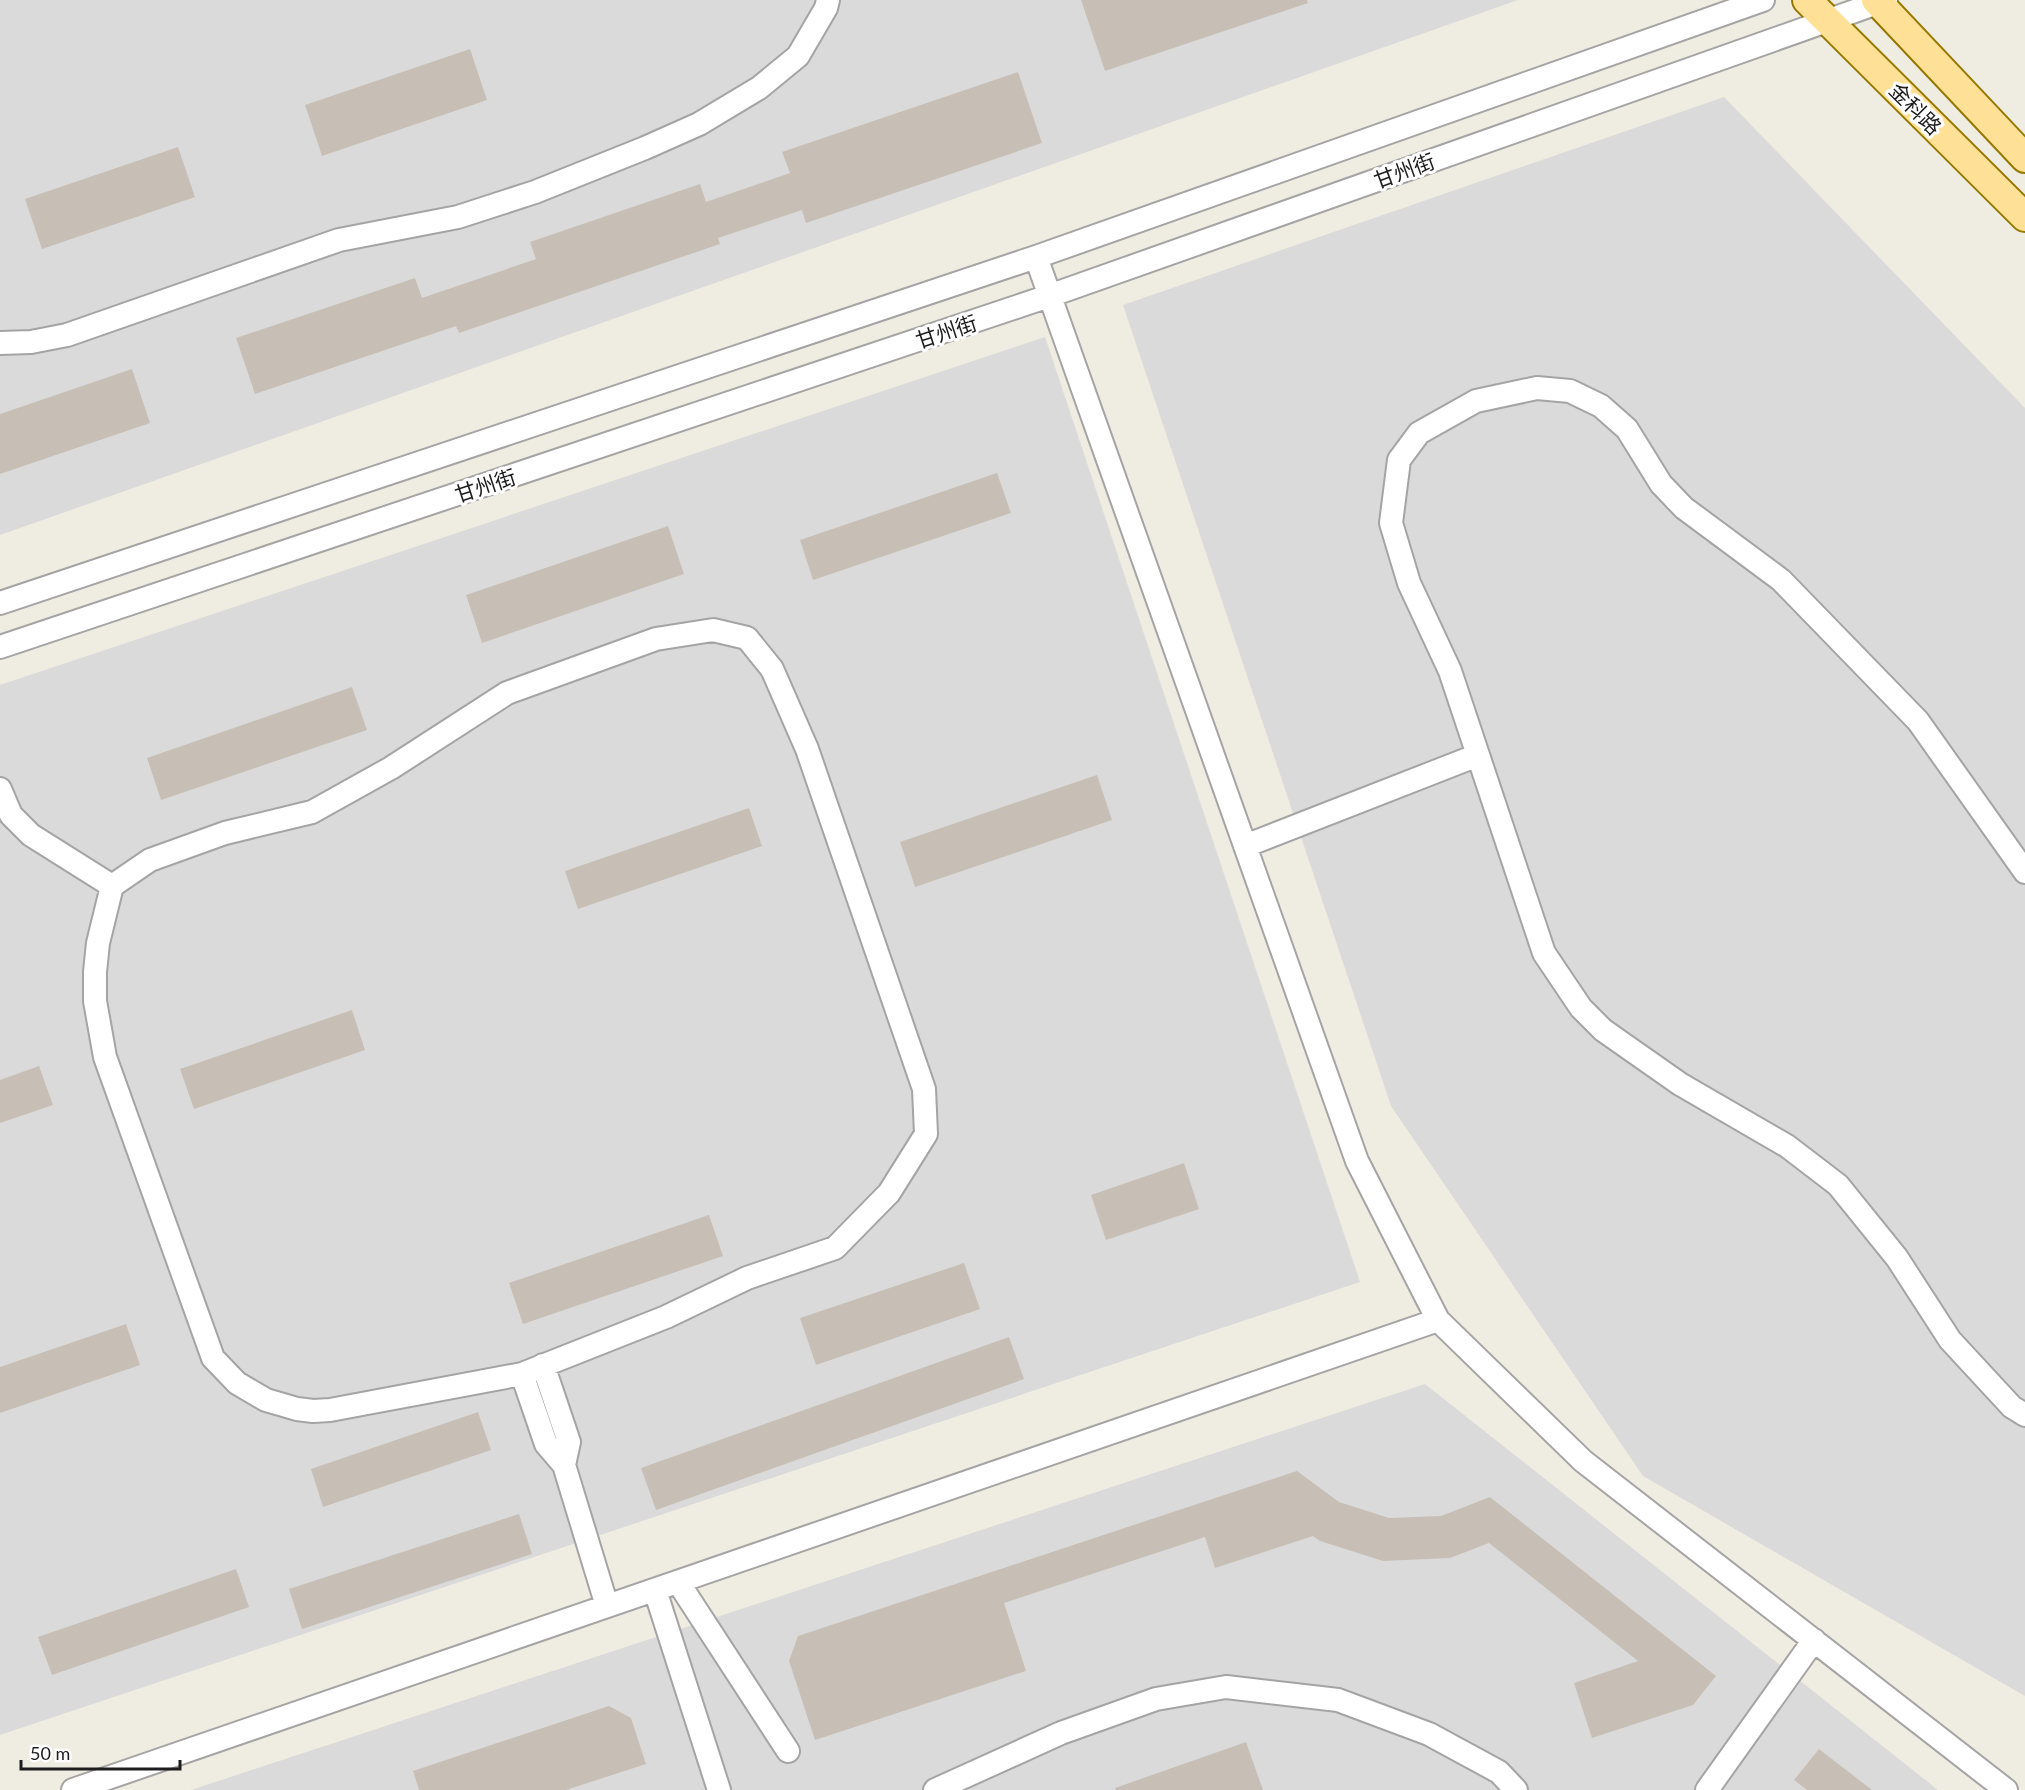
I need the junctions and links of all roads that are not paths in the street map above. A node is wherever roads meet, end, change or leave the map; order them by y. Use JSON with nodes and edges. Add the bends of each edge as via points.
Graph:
{"nodes":[{"id":1,"x":828,"y":0,"type":"edge"},
{"id":2,"x":1763,"y":0,"type":"edge"},
{"id":3,"x":1807,"y":0,"type":"edge"},
{"id":4,"x":1880,"y":1,"type":"edge"},
{"id":5,"x":1828,"y":20,"type":"junction"},
{"id":6,"x":2025,"y":158,"type":"edge"},
{"id":7,"x":2025,"y":217,"type":"edge"},
{"id":8,"x":1036,"y":257,"type":"junction"},
{"id":9,"x":1049,"y":296,"type":"junction"},
{"id":10,"x":0,"y":343,"type":"edge"},
{"id":11,"x":0,"y":603,"type":"edge"},
{"id":12,"x":0,"y":646,"type":"edge"},
{"id":13,"x":1478,"y":755,"type":"junction"},
{"id":14,"x":0,"y":789,"type":"edge"},
{"id":15,"x":1245,"y":846,"type":"junction"},
{"id":16,"x":2025,"y":872,"type":"edge"},
{"id":17,"x":111,"y":886,"type":"junction"},
{"id":18,"x":1438,"y":1320,"type":"junction"},
{"id":19,"x":543,"y":1365,"type":"junction"},
{"id":20,"x":522,"y":1374,"type":"junction"},
{"id":21,"x":2025,"y":1415,"type":"edge"},
{"id":22,"x":564,"y":1465,"type":"junction"},
{"id":23,"x":678,"y":1582,"type":"junction"},
{"id":24,"x":654,"y":1590,"type":"junction"},
{"id":25,"x":607,"y":1606,"type":"junction"},
{"id":26,"x":1814,"y":1640,"type":"junction"},
{"id":27,"x":788,"y":1751,"type":"dead end"},
{"id":28,"x":73,"y":1790,"type":"edge"},
{"id":29,"x":719,"y":1790,"type":"edge"},
{"id":30,"x":935,"y":1790,"type":"edge"},
{"id":31,"x":1516,"y":1790,"type":"edge"},
{"id":32,"x":1707,"y":1790,"type":"edge"},
{"id":33,"x":2006,"y":1790,"type":"edge"}],
"edges":[{"from":1,"to":10,"type":"street","via":[[798,56],[759,88],[699,124],[645,148],[536,192],[458,217],[339,240],[67,335]]},
{"from":2,"to":8,"type":"street","name":"甘州街"},
{"from":3,"to":5,"type":"main road","name":"金科路"},
{"from":4,"to":5,"type":"street","name":"甘州街"},
{"from":4,"to":6,"type":"main road"},
{"from":5,"to":7,"type":"main road","name":"金科路"},
{"from":5,"to":9,"type":"street","name":"甘州街"},
{"from":8,"to":9,"type":"street"},
{"from":8,"to":11,"type":"street","name":"甘州街"},
{"from":9,"to":12,"type":"street","name":"甘州街"},
{"from":9,"to":15,"type":"street"},
{"from":13,"to":15,"type":"street"},
{"from":13,"to":16,"type":"street","via":[[1450,671],[1409,584],[1391,523],[1398,460],[1419,433],[1476,401],[1538,388],[1569,391],[1601,406],[1626,429],[1661,484],[1684,508],[1780,580],[1918,721]]},
{"from":13,"to":21,"type":"street","via":[[1544,953],[1581,1008],[1603,1030],[1680,1084],[1787,1146],[1838,1185],[1897,1258],[1950,1340],[2012,1407]]},
{"from":14,"to":17,"type":"street","via":[[11,815],[31,835]]},
{"from":15,"to":18,"type":"street","via":[[1357,1161]]},
{"from":17,"to":19,"type":"street","via":[[150,860],[225,832],[312,812],[391,768],[507,693],[656,639],[713,630],[747,638],[772,669],[807,749],[924,1089],[926,1134],[889,1193],[835,1248],[747,1278],[666,1317]]},
{"from":17,"to":20,"type":"street","via":[[95,972],[95,1001],[105,1057],[213,1358],[237,1383],[266,1400],[313,1411]]},
{"from":18,"to":23,"type":"street"},
{"from":18,"to":26,"type":"street","via":[[1583,1461]]},
{"from":19,"to":20,"type":"street"},
{"from":19,"to":22,"type":"street","via":[[569,1442]]},
{"from":20,"to":22,"type":"street","via":[[546,1444]]},
{"from":22,"to":25,"type":"street"},
{"from":23,"to":24,"type":"street"},
{"from":23,"to":27,"type":"street"},
{"from":24,"to":25,"type":"street"},
{"from":24,"to":29,"type":"street"},
{"from":25,"to":28,"type":"street"},
{"from":26,"to":32,"type":"street"},
{"from":26,"to":33,"type":"street"},
{"from":30,"to":31,"type":"street","via":[[1061,1733],[1156,1699],[1226,1687],[1338,1700],[1429,1734],[1499,1772]]}]}
